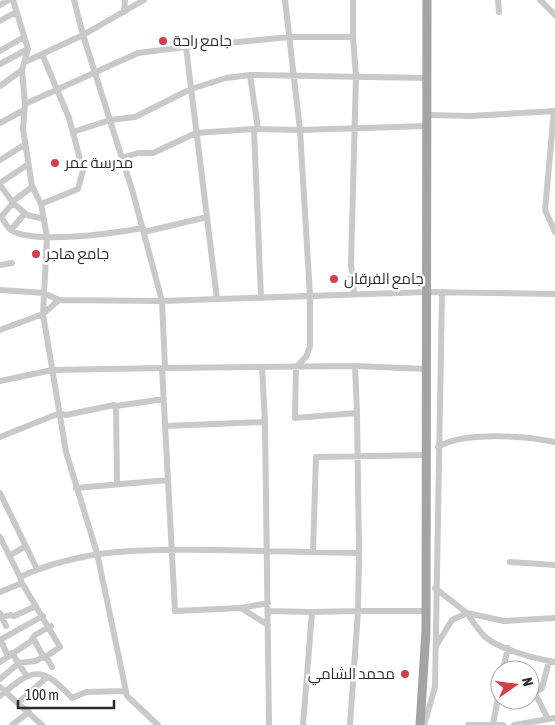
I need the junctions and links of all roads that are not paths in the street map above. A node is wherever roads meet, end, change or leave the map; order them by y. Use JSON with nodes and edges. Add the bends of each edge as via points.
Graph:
{"nodes":[{"id":1,"x":9,"y":0,"type":"edge"},
{"id":2,"x":13,"y":0,"type":"edge"},
{"id":3,"x":74,"y":0,"type":"edge"},
{"id":4,"x":125,"y":0,"type":"edge"},
{"id":5,"x":144,"y":0,"type":"edge"},
{"id":6,"x":285,"y":0,"type":"edge"},
{"id":7,"x":353,"y":0,"type":"edge"},
{"id":8,"x":427,"y":0,"type":"edge"},
{"id":9,"x":498,"y":0,"type":"edge"},
{"id":10,"x":540,"y":0,"type":"edge"},
{"id":11,"x":0,"y":5,"type":"edge"},
{"id":12,"x":16,"y":12,"type":"junction"},
{"id":13,"x":124,"y":12,"type":"junction"},
{"id":14,"x":498,"y":12,"type":"dead end"},
{"id":15,"x":555,"y":15,"type":"edge"},
{"id":16,"x":0,"y":21,"type":"edge"},
{"id":17,"x":83,"y":35,"type":"junction"},
{"id":18,"x":353,"y":36,"type":"junction"},
{"id":19,"x":24,"y":37,"type":"junction"},
{"id":20,"x":289,"y":37,"type":"junction"},
{"id":21,"x":186,"y":47,"type":"junction"},
{"id":22,"x":28,"y":49,"type":"junction"},
{"id":23,"x":0,"y":51,"type":"edge"},
{"id":24,"x":42,"y":54,"type":"junction"},
{"id":25,"x":26,"y":62,"type":"junction"},
{"id":26,"x":0,"y":64,"type":"edge"},
{"id":27,"x":22,"y":70,"type":"junction"},
{"id":28,"x":96,"y":72,"type":"junction"},
{"id":29,"x":250,"y":75,"type":"junction"},
{"id":30,"x":294,"y":76,"type":"junction"},
{"id":31,"x":356,"y":76,"type":"junction"},
{"id":32,"x":427,"y":78,"type":"junction"},
{"id":33,"x":0,"y":86,"type":"edge"},
{"id":34,"x":58,"y":89,"type":"junction"},
{"id":35,"x":191,"y":89,"type":"junction"},
{"id":36,"x":24,"y":107,"type":"junction"},
{"id":37,"x":554,"y":111,"type":"edge"},
{"id":38,"x":427,"y":115,"type":"junction"},
{"id":39,"x":110,"y":120,"type":"junction"},
{"id":40,"x":0,"y":123,"type":"edge"},
{"id":41,"x":355,"y":126,"type":"junction"},
{"id":42,"x":427,"y":126,"type":"junction"},
{"id":43,"x":256,"y":129,"type":"junction"},
{"id":44,"x":300,"y":130,"type":"junction"},
{"id":45,"x":73,"y":132,"type":"junction"},
{"id":46,"x":196,"y":133,"type":"junction"},
{"id":47,"x":24,"y":145,"type":"junction"},
{"id":48,"x":122,"y":158,"type":"junction"},
{"id":49,"x":0,"y":160,"type":"edge"},
{"id":50,"x":27,"y":165,"type":"junction"},
{"id":51,"x":0,"y":184,"type":"edge"},
{"id":52,"x":32,"y":187,"type":"junction"},
{"id":53,"x":12,"y":202,"type":"junction"},
{"id":54,"x":42,"y":204,"type":"junction"},
{"id":55,"x":25,"y":213,"type":"junction"},
{"id":56,"x":207,"y":217,"type":"junction"},
{"id":57,"x":0,"y":218,"type":"edge"},
{"id":58,"x":44,"y":219,"type":"junction"},
{"id":59,"x":11,"y":230,"type":"junction"},
{"id":60,"x":143,"y":230,"type":"junction"},
{"id":61,"x":555,"y":232,"type":"edge"},
{"id":62,"x":47,"y":237,"type":"junction"},
{"id":63,"x":12,"y":263,"type":"dead end"},
{"id":64,"x":0,"y":265,"type":"edge"},
{"id":65,"x":0,"y":290,"type":"edge"},
{"id":66,"x":427,"y":292,"type":"junction"},
{"id":67,"x":442,"y":292,"type":"junction"},
{"id":68,"x":44,"y":293,"type":"junction"},
{"id":69,"x":354,"y":294,"type":"junction"},
{"id":70,"x":555,"y":294,"type":"edge"},
{"id":71,"x":310,"y":296,"type":"junction"},
{"id":72,"x":261,"y":298,"type":"junction"},
{"id":73,"x":217,"y":299,"type":"junction"},
{"id":74,"x":60,"y":300,"type":"junction"},
{"id":75,"x":162,"y":301,"type":"junction"},
{"id":76,"x":43,"y":314,"type":"junction"},
{"id":77,"x":0,"y":330,"type":"edge"},
{"id":78,"x":355,"y":366,"type":"junction"},
{"id":79,"x":262,"y":367,"type":"junction"},
{"id":80,"x":296,"y":367,"type":"junction"},
{"id":81,"x":163,"y":368,"type":"junction"},
{"id":82,"x":427,"y":369,"type":"junction"},
{"id":83,"x":52,"y":370,"type":"junction"},
{"id":84,"x":0,"y":381,"type":"edge"},
{"id":85,"x":164,"y":399,"type":"junction"},
{"id":86,"x":116,"y":406,"type":"junction"},
{"id":87,"x":60,"y":413,"type":"junction"},
{"id":88,"x":357,"y":413,"type":"junction"},
{"id":89,"x":265,"y":422,"type":"junction"},
{"id":90,"x":165,"y":426,"type":"junction"},
{"id":91,"x":0,"y":437,"type":"edge"},
{"id":92,"x":555,"y":442,"type":"edge"},
{"id":93,"x":438,"y":447,"type":"junction"},
{"id":94,"x":427,"y":455,"type":"junction"},
{"id":95,"x":357,"y":456,"type":"junction"},
{"id":96,"x":168,"y":480,"type":"junction"},
{"id":97,"x":117,"y":485,"type":"junction"},
{"id":98,"x":76,"y":488,"type":"junction"},
{"id":99,"x":0,"y":493,"type":"edge"},
{"id":100,"x":0,"y":537,"type":"edge"},
{"id":101,"x":26,"y":546,"type":"junction"},
{"id":102,"x":172,"y":550,"type":"junction"},
{"id":103,"x":267,"y":550,"type":"junction"},
{"id":104,"x":313,"y":552,"type":"junction"},
{"id":105,"x":97,"y":553,"type":"junction"},
{"id":106,"x":359,"y":554,"type":"junction"},
{"id":107,"x":9,"y":556,"type":"junction"},
{"id":108,"x":510,"y":562,"type":"dead end"},
{"id":109,"x":555,"y":565,"type":"edge"},
{"id":110,"x":37,"y":569,"type":"junction"},
{"id":111,"x":21,"y":580,"type":"junction"},
{"id":112,"x":435,"y":588,"type":"junction"},
{"id":113,"x":0,"y":592,"type":"edge"},
{"id":114,"x":268,"y":603,"type":"junction"},
{"id":115,"x":36,"y":606,"type":"junction"},
{"id":116,"x":241,"y":608,"type":"junction"},
{"id":117,"x":268,"y":611,"type":"junction"},
{"id":118,"x":358,"y":611,"type":"junction"},
{"id":119,"x":426,"y":611,"type":"junction"},
{"id":120,"x":312,"y":612,"type":"junction"},
{"id":121,"x":467,"y":613,"type":"junction"},
{"id":122,"x":1,"y":616,"type":"edge"},
{"id":123,"x":43,"y":616,"type":"junction"},
{"id":124,"x":555,"y":618,"type":"edge"},
{"id":125,"x":6,"y":626,"type":"dead end"},
{"id":126,"x":50,"y":626,"type":"junction"},
{"id":127,"x":268,"y":626,"type":"junction"},
{"id":128,"x":33,"y":638,"type":"junction"},
{"id":129,"x":0,"y":640,"type":"edge"},
{"id":130,"x":435,"y":647,"type":"junction"},
{"id":131,"x":508,"y":648,"type":"junction"},
{"id":132,"x":10,"y":655,"type":"junction"},
{"id":133,"x":45,"y":656,"type":"junction"},
{"id":134,"x":505,"y":660,"type":"edge"},
{"id":135,"x":0,"y":662,"type":"edge"},
{"id":136,"x":552,"y":662,"type":"edge"},
{"id":137,"x":19,"y":663,"type":"junction"},
{"id":138,"x":52,"y":667,"type":"dead end"},
{"id":139,"x":26,"y":675,"type":"junction"},
{"id":140,"x":47,"y":677,"type":"junction"},
{"id":141,"x":0,"y":678,"type":"edge"},
{"id":142,"x":126,"y":690,"type":"junction"},
{"id":143,"x":2,"y":691,"type":"edge"},
{"id":144,"x":18,"y":703,"type":"junction"},
{"id":145,"x":496,"y":710,"type":"edge"},
{"id":146,"x":29,"y":712,"type":"junction"},
{"id":147,"x":551,"y":719,"type":"edge"},
{"id":148,"x":493,"y":724,"type":"edge"},
{"id":149,"x":12,"y":725,"type":"edge"},
{"id":150,"x":42,"y":725,"type":"edge"},
{"id":151,"x":158,"y":725,"type":"edge"},
{"id":152,"x":269,"y":725,"type":"edge"},
{"id":153,"x":303,"y":725,"type":"edge"},
{"id":154,"x":350,"y":725,"type":"edge"},
{"id":155,"x":420,"y":725,"type":"edge"},
{"id":156,"x":424,"y":725,"type":"edge"},
{"id":157,"x":468,"y":725,"type":"edge"},
{"id":158,"x":503,"y":725,"type":"edge"},
{"id":159,"x":514,"y":725,"type":"edge"}],
"edges":[{"from":1,"to":11,"type":"street"},
{"from":2,"to":12,"type":"street"},
{"from":3,"to":17,"type":"street"},
{"from":4,"to":13,"type":"street"},
{"from":5,"to":13,"type":"street"},
{"from":6,"to":20,"type":"street"},
{"from":7,"to":18,"type":"street"},
{"from":8,"to":32,"type":"main road"},
{"from":9,"to":14,"type":"street"},
{"from":10,"to":15,"type":"street"},
{"from":12,"to":16,"type":"street"},
{"from":12,"to":19,"type":"street"},
{"from":13,"to":17,"type":"street"},
{"from":17,"to":24,"type":"street"},
{"from":17,"to":28,"type":"street"},
{"from":18,"to":20,"type":"street"},
{"from":18,"to":31,"type":"street"},
{"from":19,"to":22,"type":"street"},
{"from":19,"to":23,"type":"street"},
{"from":20,"to":21,"type":"street"},
{"from":20,"to":30,"type":"street"},
{"from":21,"to":28,"type":"street","via":[[138,52]]},
{"from":21,"to":35,"type":"street"},
{"from":22,"to":25,"type":"street"},
{"from":22,"to":26,"type":"street"},
{"from":24,"to":25,"type":"street"},
{"from":24,"to":34,"type":"street"},
{"from":25,"to":27,"type":"street"},
{"from":27,"to":33,"type":"street"},
{"from":27,"to":36,"type":"street"},
{"from":28,"to":34,"type":"street"},
{"from":28,"to":39,"type":"street"},
{"from":29,"to":30,"type":"street"},
{"from":29,"to":35,"type":"street","via":[[226,78]]},
{"from":29,"to":43,"type":"street"},
{"from":30,"to":31,"type":"street"},
{"from":30,"to":44,"type":"street"},
{"from":31,"to":32,"type":"street"},
{"from":31,"to":41,"type":"street"},
{"from":32,"to":38,"type":"main road"},
{"from":34,"to":36,"type":"street"},
{"from":34,"to":45,"type":"street"},
{"from":35,"to":39,"type":"street","via":[[135,117]]},
{"from":35,"to":46,"type":"street"},
{"from":36,"to":40,"type":"street"},
{"from":36,"to":47,"type":"street"},
{"from":37,"to":38,"type":"street"},
{"from":37,"to":61,"type":"street","via":[[545,210]]},
{"from":38,"to":42,"type":"main road"},
{"from":39,"to":45,"type":"street"},
{"from":39,"to":48,"type":"street"},
{"from":41,"to":42,"type":"street"},
{"from":41,"to":44,"type":"street"},
{"from":41,"to":69,"type":"street","via":[[351,264]]},
{"from":42,"to":66,"type":"main road"},
{"from":43,"to":44,"type":"street"},
{"from":43,"to":46,"type":"street"},
{"from":43,"to":72,"type":"street"},
{"from":44,"to":71,"type":"street"},
{"from":45,"to":54,"type":"street","via":[[83,170],[78,189]]},
{"from":46,"to":48,"type":"street","via":[[153,153]]},
{"from":46,"to":56,"type":"street"},
{"from":47,"to":49,"type":"street"},
{"from":47,"to":50,"type":"street"},
{"from":48,"to":60,"type":"street"},
{"from":50,"to":51,"type":"street"},
{"from":50,"to":52,"type":"street"},
{"from":51,"to":53,"type":"street"},
{"from":52,"to":53,"type":"street"},
{"from":52,"to":54,"type":"street"},
{"from":53,"to":55,"type":"street"},
{"from":53,"to":57,"type":"street"},
{"from":54,"to":58,"type":"street"},
{"from":55,"to":58,"type":"street"},
{"from":55,"to":59,"type":"street"},
{"from":56,"to":60,"type":"street"},
{"from":56,"to":73,"type":"street"},
{"from":57,"to":59,"type":"street"},
{"from":58,"to":62,"type":"street"},
{"from":59,"to":62,"type":"street"},
{"from":60,"to":62,"type":"street"},
{"from":60,"to":75,"type":"street"},
{"from":62,"to":68,"type":"street"},
{"from":63,"to":64,"type":"street"},
{"from":65,"to":68,"type":"street"},
{"from":66,"to":67,"type":"street"},
{"from":66,"to":69,"type":"street"},
{"from":66,"to":82,"type":"main road"},
{"from":67,"to":70,"type":"street"},
{"from":67,"to":93,"type":"street"},
{"from":68,"to":74,"type":"street"},
{"from":68,"to":76,"type":"street"},
{"from":69,"to":71,"type":"street"},
{"from":71,"to":72,"type":"street"},
{"from":71,"to":80,"type":"street","via":[[310,346],[306,357]]},
{"from":72,"to":73,"type":"street"},
{"from":73,"to":75,"type":"street"},
{"from":74,"to":75,"type":"street"},
{"from":74,"to":76,"type":"street"},
{"from":75,"to":81,"type":"street"},
{"from":76,"to":77,"type":"street"},
{"from":76,"to":83,"type":"street"},
{"from":78,"to":80,"type":"street"},
{"from":78,"to":82,"type":"street"},
{"from":78,"to":88,"type":"street"},
{"from":79,"to":80,"type":"street"},
{"from":79,"to":81,"type":"street"},
{"from":79,"to":89,"type":"street"},
{"from":80,"to":88,"type":"street","via":[[295,418]]},
{"from":81,"to":83,"type":"street"},
{"from":81,"to":85,"type":"street"},
{"from":82,"to":94,"type":"main road"},
{"from":83,"to":84,"type":"street"},
{"from":83,"to":87,"type":"street"},
{"from":85,"to":86,"type":"street"},
{"from":85,"to":90,"type":"street"},
{"from":86,"to":87,"type":"street","via":[[66,415]]},
{"from":86,"to":97,"type":"street"},
{"from":87,"to":91,"type":"street"},
{"from":87,"to":98,"type":"street"},
{"from":88,"to":95,"type":"street"},
{"from":89,"to":90,"type":"street"},
{"from":89,"to":103,"type":"street"},
{"from":90,"to":96,"type":"street"},
{"from":92,"to":93,"type":"street","via":[[496,437],[450,440]]},
{"from":93,"to":112,"type":"street"},
{"from":94,"to":95,"type":"street"},
{"from":94,"to":119,"type":"main road"},
{"from":95,"to":104,"type":"street","via":[[316,457]]},
{"from":95,"to":106,"type":"street"},
{"from":96,"to":97,"type":"street"},
{"from":96,"to":102,"type":"street"},
{"from":97,"to":98,"type":"street"},
{"from":98,"to":105,"type":"street"},
{"from":99,"to":101,"type":"street"},
{"from":100,"to":107,"type":"street"},
{"from":101,"to":107,"type":"street"},
{"from":101,"to":110,"type":"street"},
{"from":102,"to":103,"type":"street"},
{"from":102,"to":105,"type":"street"},
{"from":102,"to":116,"type":"street","via":[[175,611]]},
{"from":103,"to":104,"type":"street"},
{"from":103,"to":114,"type":"street"},
{"from":104,"to":106,"type":"street"},
{"from":105,"to":110,"type":"street"},
{"from":105,"to":142,"type":"street"},
{"from":106,"to":118,"type":"street"},
{"from":107,"to":111,"type":"street"},
{"from":108,"to":109,"type":"street"},
{"from":110,"to":111,"type":"street"},
{"from":111,"to":113,"type":"street"},
{"from":111,"to":115,"type":"street"},
{"from":112,"to":121,"type":"street"},
{"from":112,"to":130,"type":"street"},
{"from":114,"to":116,"type":"street"},
{"from":114,"to":117,"type":"street"},
{"from":115,"to":122,"type":"street","via":[[14,616]]},
{"from":115,"to":123,"type":"street"},
{"from":116,"to":127,"type":"street"},
{"from":117,"to":120,"type":"street"},
{"from":117,"to":127,"type":"street"},
{"from":118,"to":119,"type":"street"},
{"from":118,"to":120,"type":"street"},
{"from":118,"to":154,"type":"street"},
{"from":119,"to":155,"type":"main road"},
{"from":120,"to":153,"type":"street"},
{"from":121,"to":124,"type":"street","via":[[504,621]]},
{"from":121,"to":130,"type":"street","via":[[452,620]]},
{"from":121,"to":131,"type":"street","via":[[485,636]]},
{"from":122,"to":125,"type":"street"},
{"from":123,"to":126,"type":"street"},
{"from":123,"to":129,"type":"street"},
{"from":126,"to":128,"type":"street"},
{"from":126,"to":133,"type":"street","via":[[60,647]]},
{"from":127,"to":152,"type":"street"},
{"from":128,"to":132,"type":"street"},
{"from":128,"to":133,"type":"street"},
{"from":129,"to":132,"type":"street"},
{"from":130,"to":156,"type":"street","via":[[435,687]]},
{"from":131,"to":134,"type":"street"},
{"from":131,"to":136,"type":"street"},
{"from":132,"to":135,"type":"street"},
{"from":132,"to":137,"type":"street"},
{"from":133,"to":137,"type":"street"},
{"from":133,"to":138,"type":"street"},
{"from":136,"to":147,"type":"street","via":[[542,688],[534,693]]},
{"from":137,"to":139,"type":"street"},
{"from":137,"to":141,"type":"street"},
{"from":139,"to":140,"type":"street","via":[[37,673]]},
{"from":139,"to":143,"type":"street"},
{"from":140,"to":142,"type":"street","via":[[55,680],[72,698],[86,692]]},
{"from":140,"to":144,"type":"street"},
{"from":142,"to":151,"type":"street","via":[[127,696]]},
{"from":143,"to":144,"type":"street"},
{"from":144,"to":146,"type":"street"},
{"from":145,"to":148,"type":"street"},
{"from":146,"to":149,"type":"street"},
{"from":146,"to":150,"type":"street"},
{"from":147,"to":159,"type":"street"},
{"from":148,"to":157,"type":"street"},
{"from":148,"to":158,"type":"street"}]}
